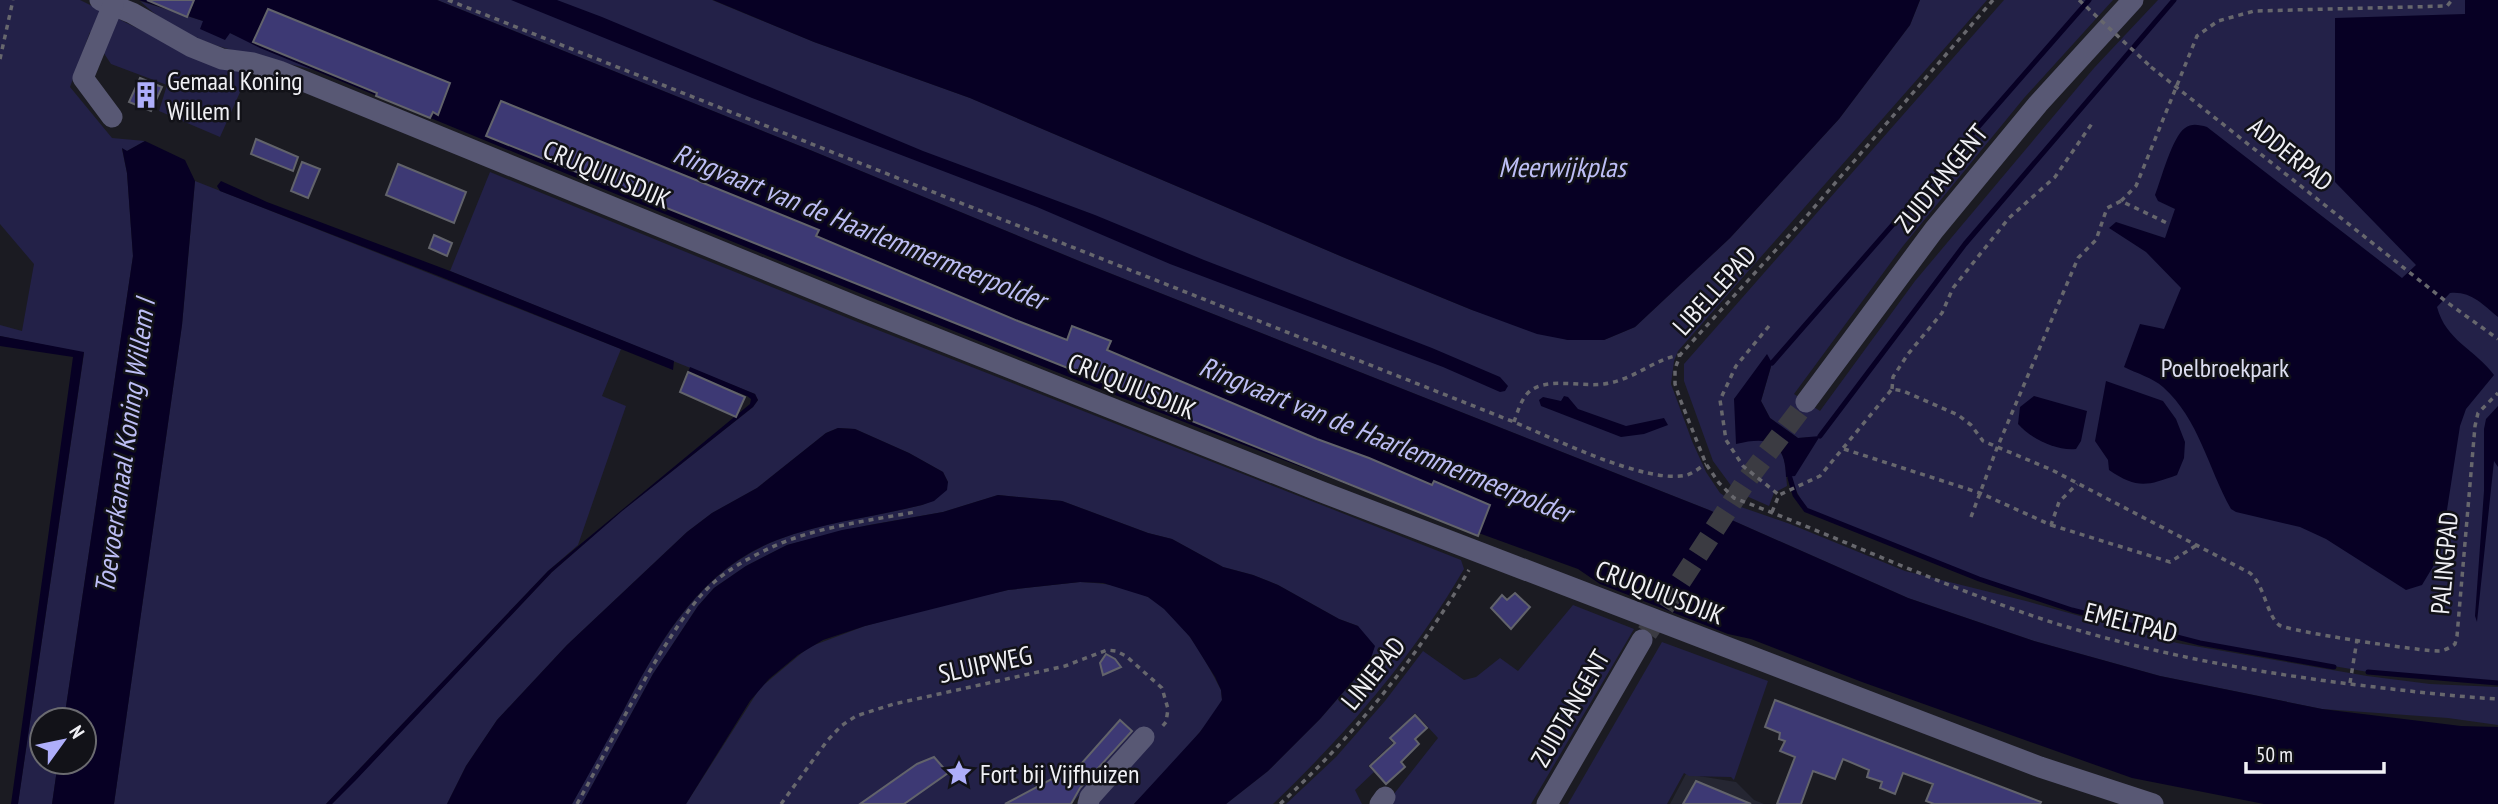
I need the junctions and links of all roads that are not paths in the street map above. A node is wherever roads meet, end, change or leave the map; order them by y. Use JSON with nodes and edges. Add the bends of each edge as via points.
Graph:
{"nodes":[{"id":1,"x":2133,"y":0,"type":"edge"},
{"id":2,"x":106,"y":3,"type":"edge"},
{"id":3,"x":112,"y":117,"type":"dead end"},
{"id":4,"x":1806,"y":402,"type":"tunnel mouth"},
{"id":5,"x":1642,"y":640,"type":"tunnel mouth"},
{"id":6,"x":1144,"y":737,"type":"road end"},
{"id":7,"x":1088,"y":804,"type":"edge"},
{"id":8,"x":1547,"y":804,"type":"edge"},
{"id":9,"x":2153,"y":804,"type":"edge"}],
"edges":[{"from":1,"to":4,"type":"street","name":"ZUIDTANGENT","via":[[2038,104],[1934,230]]},
{"from":2,"to":3,"type":"street","via":[[83,78]]},
{"from":2,"to":9,"type":"street","name":"CRUQUIUSDIJK","via":[[192,47],[222,59],[279,71],[862,309],[1478,552],[2040,767]]},
{"from":5,"to":8,"type":"street","name":"ZUIDTANGENT"},
{"from":6,"to":7,"type":"street"}]}
